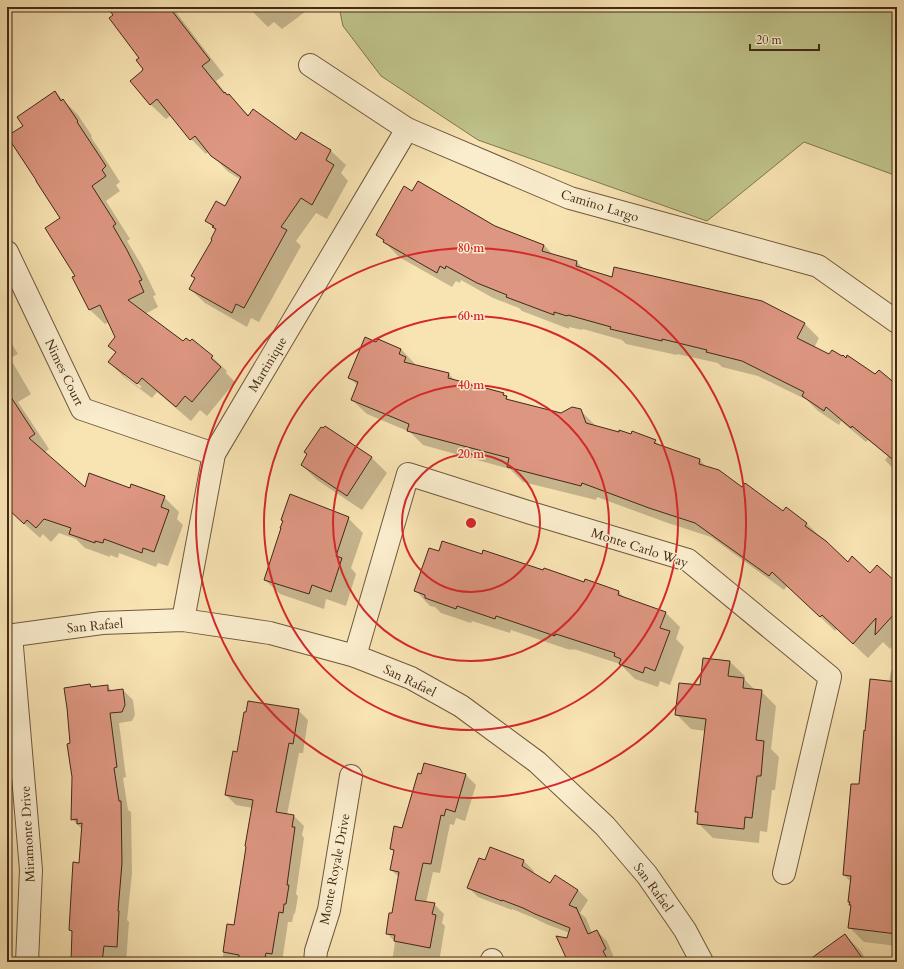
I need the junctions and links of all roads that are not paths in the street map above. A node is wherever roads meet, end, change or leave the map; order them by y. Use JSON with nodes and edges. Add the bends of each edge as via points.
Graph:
{"nodes":[{"id":1,"x":310,"y":65,"type":"dead end"},
{"id":2,"x":407,"y":129,"type":"junction"},
{"id":3,"x":7,"y":252,"type":"edge"},
{"id":4,"x":897,"y":322,"type":"edge"},
{"id":5,"x":214,"y":454,"type":"junction"},
{"id":6,"x":183,"y":620,"type":"junction"},
{"id":7,"x":9,"y":635,"type":"edge"},
{"id":8,"x":355,"y":656,"type":"junction"},
{"id":9,"x":351,"y":776,"type":"dead end"},
{"id":10,"x":784,"y":873,"type":"dead end"},
{"id":11,"x":27,"y":962,"type":"edge"},
{"id":12,"x":315,"y":962,"type":"edge"},
{"id":13,"x":702,"y":962,"type":"edge"}],
"edges":[{"from":1,"to":2,"type":"street","name":"Camino Largo"},
{"from":2,"to":4,"type":"street","name":"Camino Largo","via":[[570,198],[818,266]]},
{"from":2,"to":5,"type":"street","name":"Martinique"},
{"from":3,"to":5,"type":"street","name":"Nimes Court","via":[[82,409]]},
{"from":5,"to":6,"type":"street","name":"Martinique"},
{"from":6,"to":7,"type":"street","name":"San Rafael","via":[[102,623]]},
{"from":6,"to":8,"type":"street","name":"San Rafael","via":[[270,633]]},
{"from":7,"to":11,"type":"street","name":"Miramonte Drive","via":[[31,870]]},
{"from":8,"to":10,"type":"street","name":"Monte Carlo Way","via":[[408,474],[688,560],[830,677]]},
{"from":8,"to":13,"type":"street","name":"San Rafael","via":[[411,678],[461,706],[537,762],[605,826],[648,875],[685,930]]},
{"from":9,"to":12,"type":"street","name":"Monte Royale Drive","via":[[329,910]]}]}
